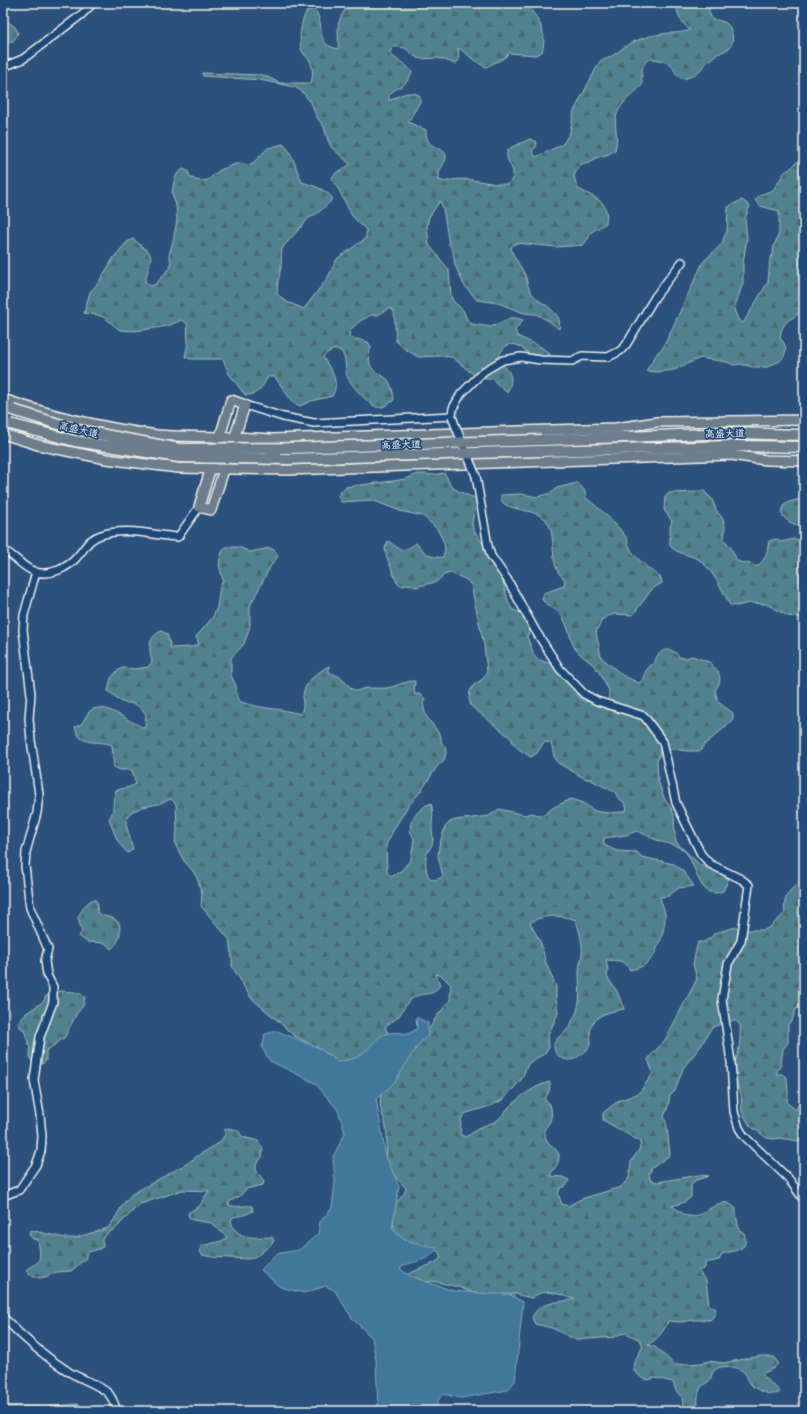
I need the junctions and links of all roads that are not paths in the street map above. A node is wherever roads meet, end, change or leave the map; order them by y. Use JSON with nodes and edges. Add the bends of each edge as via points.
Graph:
{"nodes":[{"id":1,"x":93,"y":3,"type":"edge"},
{"id":2,"x":3,"y":67,"type":"edge"},
{"id":3,"x":682,"y":262,"type":"dead end"},
{"id":4,"x":3,"y":399,"type":"edge"},
{"id":5,"x":245,"y":405,"type":"junction"},
{"id":6,"x":3,"y":407,"type":"edge"},
{"id":7,"x":452,"y":416,"type":"junction"},
{"id":8,"x":804,"y":420,"type":"edge"},
{"id":9,"x":6,"y":422,"type":"edge"},
{"id":10,"x":804,"y":428,"type":"edge"},
{"id":11,"x":734,"y":433,"type":"junction"},
{"id":12,"x":3,"y":434,"type":"edge"},
{"id":13,"x":804,"y":435,"type":"edge"},
{"id":14,"x":220,"y":437,"type":"junction"},
{"id":15,"x":234,"y":437,"type":"junction"},
{"id":16,"x":734,"y":446,"type":"junction"},
{"id":17,"x":804,"y":447,"type":"edge"},
{"id":18,"x":804,"y":452,"type":"edge"},
{"id":19,"x":804,"y":461,"type":"edge"},
{"id":20,"x":210,"y":468,"type":"junction"},
{"id":21,"x":224,"y":468,"type":"junction"},
{"id":22,"x":198,"y":507,"type":"junction"},
{"id":23,"x":3,"y":550,"type":"edge"},
{"id":24,"x":36,"y":572,"type":"junction"},
{"id":25,"x":3,"y":1196,"type":"edge"},
{"id":26,"x":804,"y":1200,"type":"edge"},
{"id":27,"x":3,"y":1317,"type":"edge"},
{"id":28,"x":117,"y":1411,"type":"edge"}],
"edges":[{"from":1,"to":2,"type":"street","via":[[23,59]]},
{"from":3,"to":7,"type":"street","via":[[620,351],[608,357],[582,356],[572,361],[521,357],[504,360],[484,371],[461,394],[453,408]]},
{"from":4,"to":14,"type":"main road","name":"高盛大道","via":[[69,418],[129,430],[158,435]]},
{"from":5,"to":7,"type":"street","via":[[282,417],[314,423]]},
{"from":5,"to":14,"type":"main road","via":[[232,400]]},
{"from":5,"to":15,"type":"main road"},
{"from":6,"to":11,"type":"highway","name":"高盛大道","bridge":true,"via":[[78,430],[180,448],[289,448]]},
{"from":7,"to":26,"type":"street","bridge":true,"via":[[476,476],[488,546],[535,630],[560,669],[584,694],[597,701],[644,716],[663,742],[676,803],[701,854],[710,864],[749,885],[741,941],[728,964],[722,999],[731,1062],[734,1112],[744,1136],[788,1178]]},
{"from":8,"to":15,"type":"main road","name":"高盛大道","via":[[657,422],[616,428],[280,439]]},
{"from":9,"to":16,"type":"highway","name":"高盛大道","bridge":true,"via":[[75,441],[179,457],[288,459]]},
{"from":10,"to":11,"type":"highway"},
{"from":11,"to":13,"type":"highway","name":"高盛大道"},
{"from":12,"to":20,"type":"main road","via":[[38,445],[106,459],[178,468]]},
{"from":14,"to":15,"type":"main road","name":"高盛大道"},
{"from":14,"to":20,"type":"main road"},
{"from":15,"to":21,"type":"main road"},
{"from":16,"to":17,"type":"highway","name":"高盛大道"},
{"from":16,"to":18,"type":"highway"},
{"from":19,"to":21,"type":"main road","via":[[766,460],[731,455],[287,470]]},
{"from":20,"to":21,"type":"main road"},
{"from":20,"to":22,"type":"main road"},
{"from":21,"to":22,"type":"main road","via":[[211,510]]},
{"from":22,"to":24,"type":"street","via":[[178,537],[124,530],[103,534],[92,538],[65,567],[50,573]]},
{"from":23,"to":24,"type":"street"},
{"from":24,"to":25,"type":"street","via":[[24,615],[23,630],[31,694],[31,740],[39,794],[25,866],[30,908],[48,949],[45,961],[53,987],[53,1002],[40,1037],[34,1080],[40,1115],[41,1151],[36,1165],[19,1190]]},
{"from":27,"to":28,"type":"street","via":[[22,1337],[50,1359],[109,1394]]}]}
